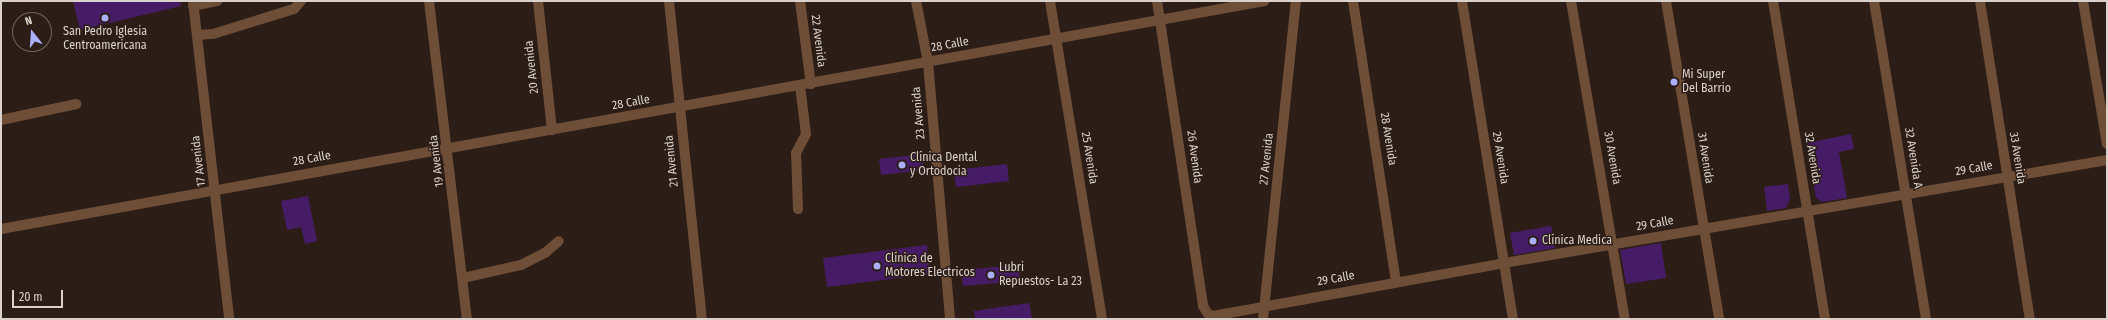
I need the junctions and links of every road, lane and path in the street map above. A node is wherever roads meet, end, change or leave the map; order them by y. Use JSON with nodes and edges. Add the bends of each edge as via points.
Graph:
{"nodes":[{"id":1,"x":217,"y":1,"type":"edge"},
{"id":2,"x":301,"y":1,"type":"edge"},
{"id":3,"x":429,"y":1,"type":"edge"},
{"id":4,"x":538,"y":1,"type":"edge"},
{"id":5,"x":669,"y":1,"type":"edge"},
{"id":6,"x":800,"y":1,"type":"edge"},
{"id":7,"x":916,"y":1,"type":"edge"},
{"id":8,"x":1050,"y":1,"type":"edge"},
{"id":9,"x":1158,"y":1,"type":"edge"},
{"id":10,"x":1261,"y":1,"type":"edge"},
{"id":11,"x":1296,"y":1,"type":"edge"},
{"id":12,"x":1353,"y":1,"type":"edge"},
{"id":13,"x":1462,"y":1,"type":"edge"},
{"id":14,"x":1571,"y":1,"type":"edge"},
{"id":15,"x":1666,"y":1,"type":"edge"},
{"id":16,"x":1773,"y":1,"type":"edge"},
{"id":17,"x":1874,"y":1,"type":"edge"},
{"id":18,"x":1980,"y":1,"type":"edge"},
{"id":19,"x":2083,"y":1,"type":"edge"},
{"id":20,"x":193,"y":3,"type":"edge"},
{"id":21,"x":1161,"y":20,"type":"junction"},
{"id":22,"x":197,"y":35,"type":"junction"},
{"id":23,"x":1057,"y":39,"type":"junction"},
{"id":24,"x":928,"y":62,"type":"junction"},
{"id":25,"x":811,"y":84,"type":"junction"},
{"id":26,"x":800,"y":86,"type":"junction"},
{"id":27,"x":76,"y":104,"type":"dead end"},
{"id":28,"x":679,"y":108,"type":"junction"},
{"id":29,"x":1,"y":120,"type":"edge"},
{"id":30,"x":552,"y":130,"type":"junction"},
{"id":31,"x":2107,"y":144,"type":"edge"},
{"id":32,"x":449,"y":149,"type":"junction"},
{"id":33,"x":2107,"y":160,"type":"edge"},
{"id":34,"x":2007,"y":177,"type":"junction"},
{"id":35,"x":215,"y":189,"type":"junction"},
{"id":36,"x":1906,"y":194,"type":"junction"},
{"id":37,"x":798,"y":209,"type":"dead end"},
{"id":38,"x":1807,"y":211,"type":"junction"},
{"id":39,"x":1,"y":229,"type":"edge"},
{"id":40,"x":1704,"y":229,"type":"junction"},
{"id":41,"x":559,"y":241,"type":"dead end"},
{"id":42,"x":1614,"y":244,"type":"junction"},
{"id":43,"x":1504,"y":263,"type":"junction"},
{"id":44,"x":463,"y":278,"type":"junction"},
{"id":45,"x":1396,"y":282,"type":"junction"},
{"id":46,"x":1264,"y":305,"type":"junction"},
{"id":47,"x":1208,"y":314,"type":"joint"},
{"id":48,"x":229,"y":319,"type":"edge"},
{"id":49,"x":467,"y":319,"type":"edge"},
{"id":50,"x":702,"y":319,"type":"edge"},
{"id":51,"x":950,"y":319,"type":"edge"},
{"id":52,"x":1102,"y":319,"type":"edge"},
{"id":53,"x":1263,"y":319,"type":"edge"},
{"id":54,"x":1513,"y":319,"type":"edge"},
{"id":55,"x":1625,"y":319,"type":"edge"},
{"id":56,"x":1719,"y":319,"type":"edge"},
{"id":57,"x":1825,"y":319,"type":"edge"},
{"id":58,"x":1926,"y":319,"type":"edge"},
{"id":59,"x":2030,"y":319,"type":"edge"}],
"edges":[{"from":1,"to":20,"type":"street"},
{"from":2,"to":22,"type":"street","via":[[294,9],[213,34]]},
{"from":3,"to":32,"type":"street","name":"19 Avenida"},
{"from":4,"to":30,"type":"street","name":"20 Avenida"},
{"from":5,"to":28,"type":"street","name":"21 Avenida"},
{"from":6,"to":25,"type":"street","name":"22 Avenida"},
{"from":7,"to":24,"type":"street","name":"23 Avenida"},
{"from":8,"to":23,"type":"street","name":"25 Avenida"},
{"from":9,"to":21,"type":"street","name":"26 Avenida"},
{"from":10,"to":21,"type":"street","name":"28 Calle"},
{"from":11,"to":46,"type":"street","name":"27 Avenida"},
{"from":12,"to":45,"type":"street","name":"28 Avenida"},
{"from":13,"to":43,"type":"street","name":"29 Avenida"},
{"from":14,"to":42,"type":"street","name":"30 Avenida"},
{"from":15,"to":40,"type":"street","name":"31 Avenida"},
{"from":16,"to":38,"type":"street","name":"32 Avenida"},
{"from":17,"to":36,"type":"street","name":"32 Avenida A"},
{"from":18,"to":34,"type":"street","name":"33 Avenida"},
{"from":19,"to":31,"type":"street"},
{"from":20,"to":22,"type":"street","name":"17 Avenida"},
{"from":21,"to":23,"type":"street","name":"28 Calle"},
{"from":21,"to":47,"type":"street","name":"26 Avenida","via":[[1203,306]]},
{"from":22,"to":35,"type":"street","name":"17 Avenida"},
{"from":23,"to":24,"type":"street","name":"28 Calle"},
{"from":23,"to":52,"type":"street","name":"25 Avenida"},
{"from":24,"to":25,"type":"street","name":"28 Calle"},
{"from":24,"to":51,"type":"street","name":"23 Avenida"},
{"from":25,"to":26,"type":"street","name":"28 Calle"},
{"from":26,"to":28,"type":"street","name":"28 Calle"},
{"from":26,"to":37,"type":"street","via":[[806,134],[796,153]]},
{"from":27,"to":29,"type":"street"},
{"from":28,"to":30,"type":"street","name":"28 Calle"},
{"from":28,"to":50,"type":"street","name":"21 Avenida"},
{"from":30,"to":32,"type":"street","name":"28 Calle"},
{"from":32,"to":35,"type":"street","name":"28 Calle"},
{"from":32,"to":44,"type":"street","name":"19 Avenida"},
{"from":33,"to":34,"type":"street","name":"29 Calle"},
{"from":34,"to":36,"type":"street","name":"29 Calle"},
{"from":34,"to":59,"type":"street","name":"33 Avenida"},
{"from":35,"to":39,"type":"street","name":"28 Calle"},
{"from":35,"to":48,"type":"street","name":"17 Avenida"},
{"from":36,"to":38,"type":"street","name":"29 Calle"},
{"from":36,"to":58,"type":"street","name":"32 Avenida A"},
{"from":38,"to":40,"type":"street","name":"29 Calle"},
{"from":38,"to":57,"type":"street","name":"32 Avenida"},
{"from":40,"to":42,"type":"street","name":"29 Calle"},
{"from":40,"to":56,"type":"street","name":"31 Avenida"},
{"from":41,"to":44,"type":"street","via":[[521,265]]},
{"from":42,"to":43,"type":"street","name":"29 Calle"},
{"from":42,"to":55,"type":"street","name":"30 Avenida"},
{"from":43,"to":45,"type":"street","name":"29 Calle"},
{"from":43,"to":54,"type":"street","name":"29 Avenida"},
{"from":44,"to":49,"type":"street","name":"19 Avenida"},
{"from":45,"to":46,"type":"street","name":"29 Calle"},
{"from":46,"to":47,"type":"street","name":"29 Calle","via":[[1219,315]]},
{"from":46,"to":53,"type":"street","name":"27 Avenida"}]}
